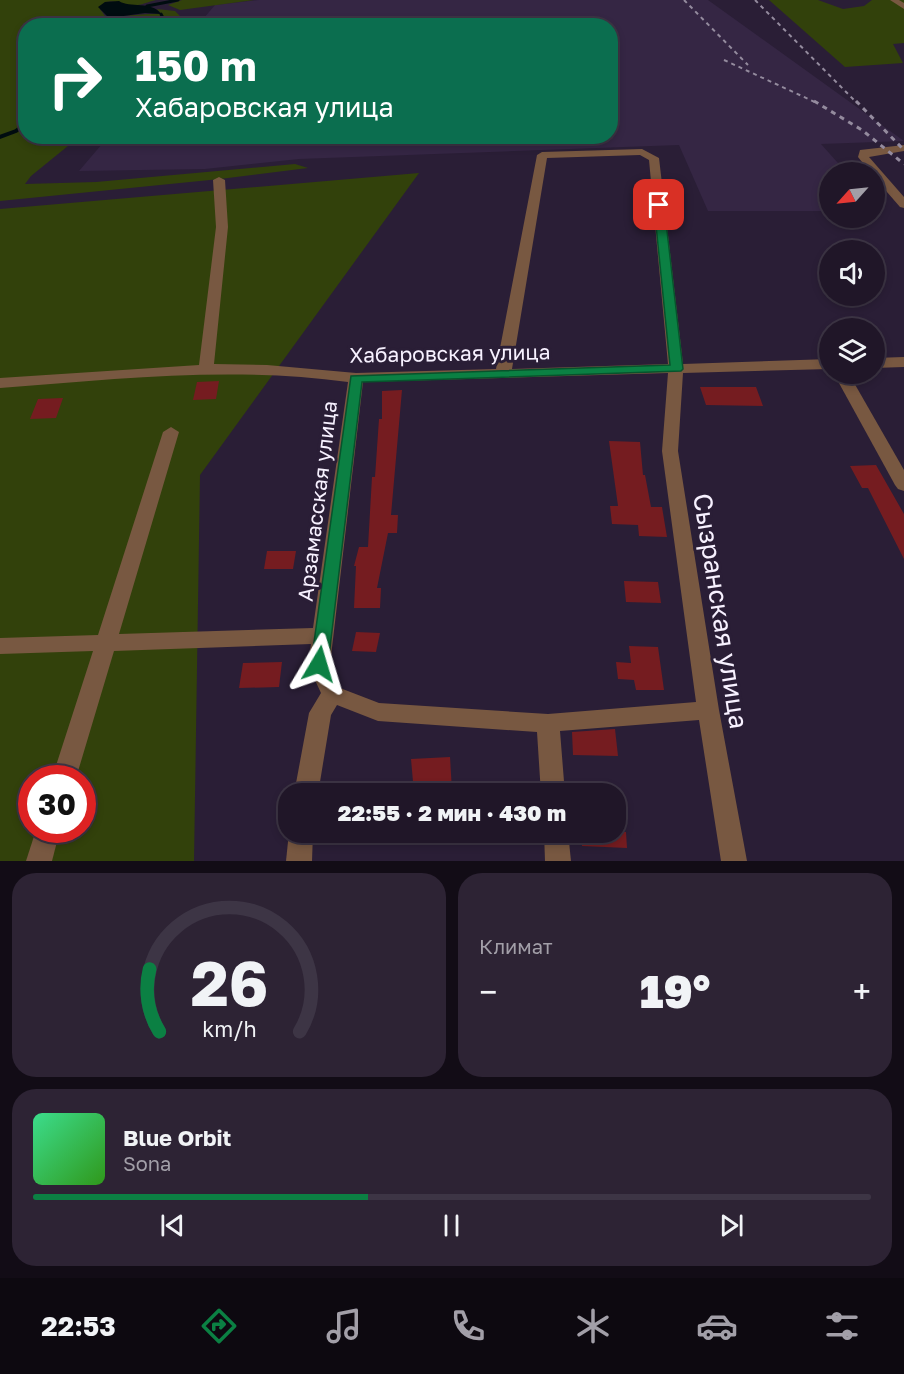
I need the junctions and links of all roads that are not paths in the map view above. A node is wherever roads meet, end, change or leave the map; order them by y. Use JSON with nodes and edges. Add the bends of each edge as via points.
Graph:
{"nodes":[{"id":1,"x":894,"y":0,"type":"edge"},
{"id":2,"x":904,"y":7,"type":"edge"},
{"id":3,"x":904,"y":148,"type":"edge"},
{"id":4,"x":219,"y":180,"type":"dead end"},
{"id":5,"x":904,"y":204,"type":"edge"},
{"id":6,"x":904,"y":362,"type":"edge"},
{"id":7,"x":885,"y":363,"type":"edge"},
{"id":8,"x":819,"y":364,"type":"edge"},
{"id":9,"x":206,"y":368,"type":"junction"},
{"id":10,"x":676,"y":369,"type":"junction"},
{"id":11,"x":503,"y":375,"type":"junction"},
{"id":12,"x":356,"y":378,"type":"junction"},
{"id":13,"x":0,"y":384,"type":"edge"},
{"id":14,"x":847,"y":384,"type":"edge"},
{"id":15,"x":171,"y":432,"type":"dead end"},
{"id":16,"x":904,"y":485,"type":"edge"},
{"id":17,"x":323,"y":636,"type":"junction"},
{"id":18,"x":106,"y":644,"type":"junction"},
{"id":19,"x":0,"y":646,"type":"edge"},
{"id":20,"x":332,"y":694,"type":"junction"},
{"id":21,"x":708,"y":710,"type":"junction"},
{"id":22,"x":548,"y":723,"type":"junction"},
{"id":23,"x":68,"y":765,"type":"edge"},
{"id":24,"x":308,"y":783,"type":"edge"},
{"id":25,"x":552,"y":783,"type":"edge"},
{"id":26,"x":44,"y":843,"type":"edge"},
{"id":27,"x":300,"y":843,"type":"edge"},
{"id":28,"x":557,"y":843,"type":"edge"},
{"id":29,"x":39,"y":861,"type":"edge"},
{"id":30,"x":299,"y":861,"type":"edge"},
{"id":31,"x":558,"y":861,"type":"edge"},
{"id":32,"x":734,"y":861,"type":"edge"}],
"edges":[{"from":1,"to":2,"type":"street"},
{"from":3,"to":5,"type":"street","via":[[871,150],[862,157]]},
{"from":4,"to":9,"type":"street","via":[[222,227]]},
{"from":6,"to":7,"type":"street"},
{"from":8,"to":10,"type":"street","name":"Хабаровская улица"},
{"from":9,"to":12,"type":"street","name":"Хабаровская улица","via":[[315,371]]},
{"from":9,"to":13,"type":"street","name":"Хабаровская улица"},
{"from":10,"to":11,"type":"street","name":"Хабаровская улица"},
{"from":10,"to":11,"type":"street","name":"Сызранская улица","via":[[654,158],[642,152],[542,155]]},
{"from":10,"to":21,"type":"street","name":"Сызранская улица","via":[[670,451]]},
{"from":11,"to":12,"type":"street","name":"Хабаровская улица"},
{"from":12,"to":17,"type":"street","name":"Арзамасская улица"},
{"from":14,"to":16,"type":"street"},
{"from":15,"to":18,"type":"street"},
{"from":17,"to":18,"type":"street"},
{"from":17,"to":20,"type":"street","name":"Арзамасская улица","via":[[319,664]]},
{"from":18,"to":19,"type":"street"},
{"from":18,"to":23,"type":"street"},
{"from":20,"to":22,"type":"street","via":[[378,712]]},
{"from":20,"to":24,"type":"street","via":[[320,713]]},
{"from":21,"to":22,"type":"street"},
{"from":21,"to":32,"type":"street","name":"Сызранская улица"},
{"from":22,"to":25,"type":"street"},
{"from":26,"to":29,"type":"street"},
{"from":27,"to":30,"type":"street"},
{"from":28,"to":31,"type":"street"}]}
